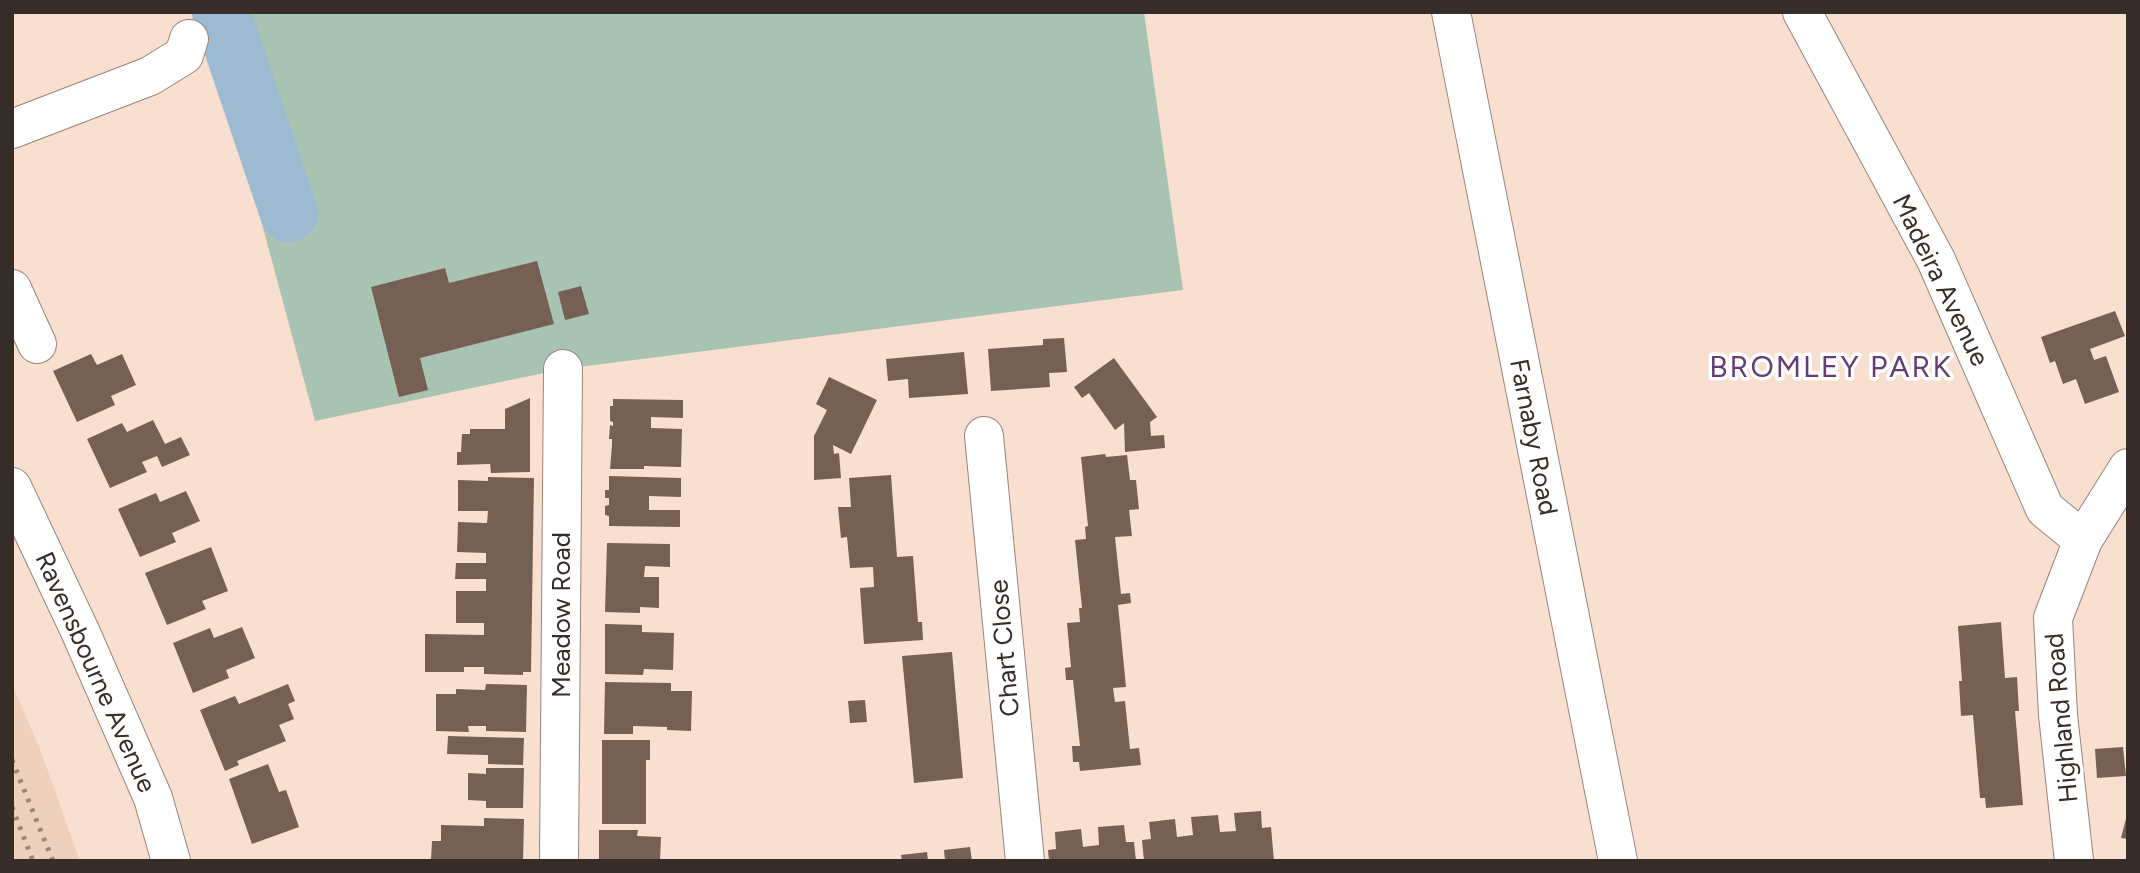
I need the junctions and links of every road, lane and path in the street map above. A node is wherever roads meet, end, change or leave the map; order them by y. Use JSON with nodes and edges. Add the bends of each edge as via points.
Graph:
{"nodes":[{"id":1,"x":1451,"y":12,"type":"edge"},
{"id":2,"x":1802,"y":12,"type":"edge"},
{"id":3,"x":189,"y":39,"type":"dead end"},
{"id":4,"x":12,"y":129,"type":"edge"},
{"id":5,"x":12,"y":289,"type":"edge"},
{"id":6,"x":37,"y":344,"type":"dead end"},
{"id":7,"x":563,"y":369,"type":"dead end"},
{"id":8,"x":984,"y":436,"type":"dead end"},
{"id":9,"x":2128,"y":468,"type":"edge"},
{"id":10,"x":12,"y":487,"type":"edge"},
{"id":11,"x":2118,"y":508,"type":"edge"},
{"id":12,"x":2083,"y":540,"type":"junction"},
{"id":13,"x":171,"y":861,"type":"edge"},
{"id":14,"x":559,"y":861,"type":"edge"},
{"id":15,"x":1025,"y":861,"type":"edge"},
{"id":16,"x":1618,"y":861,"type":"edge"},
{"id":17,"x":2074,"y":861,"type":"edge"}],
"edges":[{"from":1,"to":16,"type":"street","name":"Farnaby Road"},
{"from":2,"to":12,"type":"street","name":"Madeira Avenue","via":[[1936,260],[2045,509]]},
{"from":3,"to":4,"type":"street","via":[[184,55],[150,76]]},
{"from":5,"to":6,"type":"street"},
{"from":7,"to":14,"type":"street","name":"Meadow Road"},
{"from":8,"to":15,"type":"street","name":"Chart Close"},
{"from":9,"to":11,"type":"street","name":"Highland Road"},
{"from":10,"to":13,"type":"street","name":"Ravensbourne Avenue","via":[[153,798]]},
{"from":11,"to":12,"type":"street","name":"Highland Road"},
{"from":12,"to":17,"type":"street","name":"Highland Road","via":[[2053,618]]}]}
